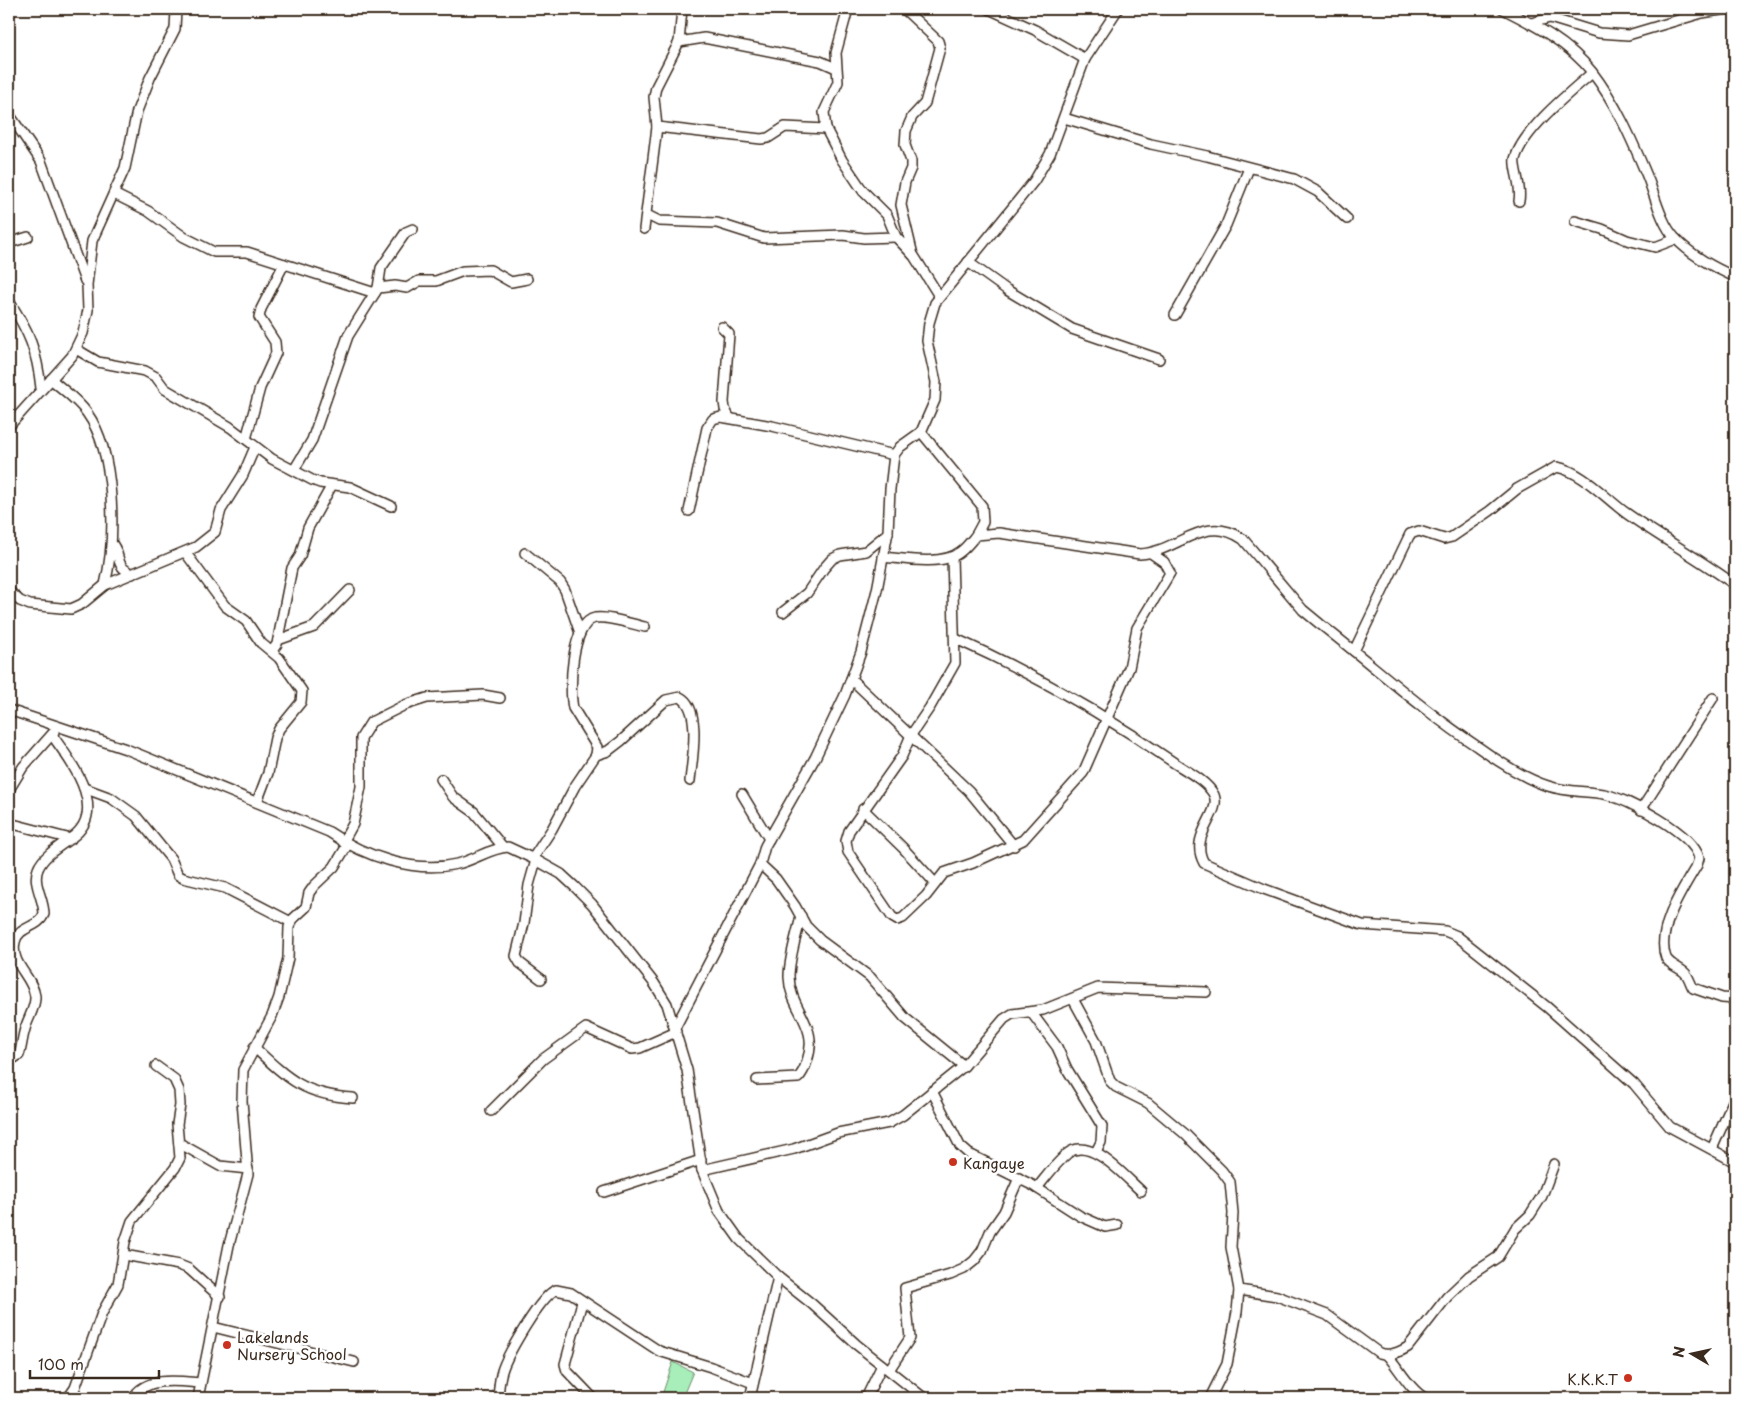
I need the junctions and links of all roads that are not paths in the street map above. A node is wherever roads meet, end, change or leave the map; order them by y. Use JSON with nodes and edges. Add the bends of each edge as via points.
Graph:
{"nodes":[{"id":1,"x":176,"y":9,"type":"edge"},
{"id":2,"x":682,"y":9,"type":"edge"},
{"id":3,"x":848,"y":9,"type":"edge"},
{"id":4,"x":904,"y":9,"type":"edge"},
{"id":5,"x":989,"y":9,"type":"edge"},
{"id":6,"x":1118,"y":9,"type":"edge"},
{"id":7,"x":1503,"y":9,"type":"edge"},
{"id":8,"x":1727,"y":9,"type":"edge"},
{"id":9,"x":1532,"y":23,"type":"junction"},
{"id":10,"x":679,"y":42,"type":"junction"},
{"id":11,"x":836,"y":53,"type":"junction"},
{"id":12,"x":1084,"y":59,"type":"junction"},
{"id":13,"x":820,"y":61,"type":"junction"},
{"id":14,"x":836,"y":68,"type":"junction"},
{"id":15,"x":1592,"y":73,"type":"junction"},
{"id":16,"x":9,"y":114,"type":"edge"},
{"id":17,"x":1064,"y":118,"type":"junction"},
{"id":18,"x":658,"y":127,"type":"junction"},
{"id":19,"x":826,"y":129,"type":"junction"},
{"id":20,"x":1249,"y":168,"type":"junction"},
{"id":21,"x":114,"y":194,"type":"junction"},
{"id":22,"x":1519,"y":201,"type":"dead end"},
{"id":23,"x":647,"y":215,"type":"junction"},
{"id":24,"x":1347,"y":219,"type":"dead end"},
{"id":25,"x":1576,"y":221,"type":"dead end"},
{"id":26,"x":413,"y":229,"type":"dead end"},
{"id":27,"x":644,"y":230,"type":"dead end"},
{"id":28,"x":28,"y":237,"type":"dead end"},
{"id":29,"x":896,"y":237,"type":"junction"},
{"id":30,"x":1676,"y":239,"type":"junction"},
{"id":31,"x":9,"y":243,"type":"edge"},
{"id":32,"x":914,"y":256,"type":"junction"},
{"id":33,"x":968,"y":262,"type":"junction"},
{"id":34,"x":284,"y":264,"type":"junction"},
{"id":35,"x":1735,"y":278,"type":"edge"},
{"id":36,"x":527,"y":279,"type":"dead end"},
{"id":37,"x":87,"y":285,"type":"junction"},
{"id":38,"x":376,"y":291,"type":"junction"},
{"id":39,"x":939,"y":296,"type":"junction"},
{"id":40,"x":9,"y":301,"type":"edge"},
{"id":41,"x":1175,"y":314,"type":"dead end"},
{"id":42,"x":722,"y":327,"type":"dead end"},
{"id":43,"x":76,"y":348,"type":"junction"},
{"id":44,"x":1159,"y":359,"type":"dead end"},
{"id":45,"x":52,"y":379,"type":"junction"},
{"id":46,"x":41,"y":388,"type":"junction"},
{"id":47,"x":729,"y":417,"type":"junction"},
{"id":48,"x":9,"y":426,"type":"edge"},
{"id":49,"x":921,"y":432,"type":"junction"},
{"id":50,"x":246,"y":439,"type":"junction"},
{"id":51,"x":255,"y":447,"type":"junction"},
{"id":52,"x":894,"y":455,"type":"junction"},
{"id":53,"x":294,"y":470,"type":"junction"},
{"id":54,"x":332,"y":485,"type":"junction"},
{"id":55,"x":391,"y":506,"type":"dead end"},
{"id":56,"x":689,"y":510,"type":"dead end"},
{"id":57,"x":888,"y":532,"type":"junction"},
{"id":58,"x":976,"y":535,"type":"junction"},
{"id":59,"x":111,"y":543,"type":"junction"},
{"id":60,"x":185,"y":552,"type":"junction"},
{"id":61,"x":525,"y":553,"type":"dead end"},
{"id":62,"x":1151,"y":553,"type":"junction"},
{"id":63,"x":883,"y":557,"type":"junction"},
{"id":64,"x":952,"y":557,"type":"junction"},
{"id":65,"x":132,"y":574,"type":"junction"},
{"id":66,"x":105,"y":584,"type":"junction"},
{"id":67,"x":1735,"y":585,"type":"edge"},
{"id":68,"x":350,"y":590,"type":"dead end"},
{"id":69,"x":9,"y":591,"type":"edge"},
{"id":70,"x":783,"y":612,"type":"dead end"},
{"id":71,"x":645,"y":627,"type":"dead end"},
{"id":72,"x":580,"y":633,"type":"junction"},
{"id":73,"x":956,"y":639,"type":"junction"},
{"id":74,"x":278,"y":640,"type":"junction"},
{"id":75,"x":1354,"y":650,"type":"junction"},
{"id":76,"x":272,"y":651,"type":"junction"},
{"id":77,"x":851,"y":679,"type":"junction"},
{"id":78,"x":500,"y":698,"type":"dead end"},
{"id":79,"x":1713,"y":698,"type":"dead end"},
{"id":80,"x":9,"y":710,"type":"edge"},
{"id":81,"x":1106,"y":720,"type":"junction"},
{"id":82,"x":59,"y":726,"type":"junction"},
{"id":83,"x":52,"y":735,"type":"junction"},
{"id":84,"x":911,"y":735,"type":"junction"},
{"id":85,"x":596,"y":755,"type":"junction"},
{"id":86,"x":441,"y":779,"type":"dead end"},
{"id":87,"x":690,"y":781,"type":"dead end"},
{"id":88,"x":84,"y":788,"type":"junction"},
{"id":89,"x":9,"y":790,"type":"edge"},
{"id":90,"x":742,"y":794,"type":"dead end"},
{"id":91,"x":257,"y":802,"type":"junction"},
{"id":92,"x":863,"y":809,"type":"junction"},
{"id":93,"x":1640,"y":810,"type":"junction"},
{"id":94,"x":9,"y":823,"type":"edge"},
{"id":95,"x":70,"y":838,"type":"junction"},
{"id":96,"x":770,"y":838,"type":"junction"},
{"id":97,"x":346,"y":843,"type":"junction"},
{"id":98,"x":1014,"y":846,"type":"junction"},
{"id":99,"x":503,"y":847,"type":"junction"},
{"id":100,"x":535,"y":859,"type":"junction"},
{"id":101,"x":760,"y":864,"type":"junction"},
{"id":102,"x":935,"y":884,"type":"junction"},
{"id":103,"x":801,"y":916,"type":"junction"},
{"id":104,"x":291,"y":922,"type":"junction"},
{"id":105,"x":541,"y":979,"type":"dead end"},
{"id":106,"x":1206,"y":992,"type":"dead end"},
{"id":107,"x":1072,"y":999,"type":"junction"},
{"id":108,"x":1735,"y":999,"type":"edge"},
{"id":109,"x":1031,"y":1012,"type":"junction"},
{"id":110,"x":676,"y":1030,"type":"junction"},
{"id":111,"x":254,"y":1047,"type":"junction"},
{"id":112,"x":9,"y":1062,"type":"edge"},
{"id":113,"x":156,"y":1066,"type":"dead end"},
{"id":114,"x":964,"y":1066,"type":"junction"},
{"id":115,"x":757,"y":1080,"type":"dead end"},
{"id":116,"x":932,"y":1091,"type":"junction"},
{"id":117,"x":1735,"y":1097,"type":"edge"},
{"id":118,"x":353,"y":1098,"type":"dead end"},
{"id":119,"x":491,"y":1111,"type":"dead end"},
{"id":120,"x":179,"y":1143,"type":"junction"},
{"id":121,"x":1712,"y":1149,"type":"junction"},
{"id":122,"x":1096,"y":1152,"type":"junction"},
{"id":123,"x":701,"y":1160,"type":"junction"},
{"id":124,"x":1735,"y":1162,"type":"edge"},
{"id":125,"x":1554,"y":1164,"type":"dead end"},
{"id":126,"x":248,"y":1169,"type":"junction"},
{"id":127,"x":702,"y":1170,"type":"junction"},
{"id":128,"x":1019,"y":1178,"type":"junction"},
{"id":129,"x":1036,"y":1188,"type":"junction"},
{"id":130,"x":1141,"y":1191,"type":"dead end"},
{"id":131,"x":604,"y":1192,"type":"dead end"},
{"id":132,"x":1117,"y":1225,"type":"dead end"},
{"id":133,"x":124,"y":1255,"type":"junction"},
{"id":134,"x":778,"y":1277,"type":"junction"},
{"id":135,"x":1239,"y":1290,"type":"junction"},
{"id":136,"x":220,"y":1296,"type":"junction"},
{"id":137,"x":582,"y":1302,"type":"junction"},
{"id":138,"x":213,"y":1327,"type":"junction"},
{"id":139,"x":1387,"y":1355,"type":"junction"},
{"id":140,"x":354,"y":1362,"type":"dead end"},
{"id":141,"x":886,"y":1367,"type":"junction"},
{"id":142,"x":200,"y":1383,"type":"junction"},
{"id":143,"x":753,"y":1383,"type":"junction"},
{"id":144,"x":68,"y":1398,"type":"edge"},
{"id":145,"x":134,"y":1398,"type":"edge"},
{"id":146,"x":198,"y":1398,"type":"edge"},
{"id":147,"x":498,"y":1398,"type":"edge"},
{"id":148,"x":593,"y":1398,"type":"edge"},
{"id":149,"x":750,"y":1398,"type":"edge"},
{"id":150,"x":866,"y":1398,"type":"edge"},
{"id":151,"x":924,"y":1398,"type":"edge"},
{"id":152,"x":1210,"y":1398,"type":"edge"},
{"id":153,"x":1425,"y":1398,"type":"edge"}],
"edges":[{"from":1,"to":21,"type":"street","via":[[175,29],[137,111],[125,168]]},
{"from":2,"to":10,"type":"street"},
{"from":3,"to":11,"type":"street"},
{"from":4,"to":32,"type":"street","via":[[933,36],[940,48],[925,104],[912,116],[906,131],[905,145],[911,168],[901,205]]},
{"from":5,"to":12,"type":"street","via":[[1029,27]]},
{"from":6,"to":12,"type":"street"},
{"from":7,"to":9,"type":"street"},
{"from":8,"to":9,"type":"street","via":[[1702,13],[1628,36],[1599,33],[1550,18]]},
{"from":9,"to":15,"type":"street","via":[[1570,49]]},
{"from":10,"to":13,"type":"street","via":[[704,38]]},
{"from":10,"to":18,"type":"street","via":[[656,87]]},
{"from":11,"to":13,"type":"street"},
{"from":11,"to":14,"type":"street"},
{"from":12,"to":17,"type":"street"},
{"from":13,"to":14,"type":"street"},
{"from":14,"to":19,"type":"street","via":[[838,82],[824,112]]},
{"from":15,"to":22,"type":"street","via":[[1546,114],[1518,152],[1515,160],[1521,189]]},
{"from":15,"to":30,"type":"street","via":[[1622,120]]},
{"from":16,"to":37,"type":"street","via":[[41,161]]},
{"from":17,"to":20,"type":"street","via":[[1097,130]]},
{"from":17,"to":33,"type":"street","via":[[1050,154],[1034,181]]},
{"from":18,"to":19,"type":"street","via":[[761,139],[785,127]]},
{"from":18,"to":23,"type":"street"},
{"from":19,"to":29,"type":"street","via":[[863,191],[887,215]]},
{"from":20,"to":24,"type":"street","via":[[1302,183],[1318,192]]},
{"from":20,"to":41,"type":"street","via":[[1222,232]]},
{"from":21,"to":34,"type":"street","via":[[214,252],[247,252]]},
{"from":21,"to":37,"type":"street","via":[[92,241]]},
{"from":23,"to":27,"type":"street"},
{"from":23,"to":29,"type":"street","via":[[660,221],[717,223],[764,238]]},
{"from":25,"to":30,"type":"street","via":[[1655,247]]},
{"from":26,"to":38,"type":"street","via":[[406,232],[381,268]]},
{"from":28,"to":31,"type":"street"},
{"from":29,"to":32,"type":"street"},
{"from":30,"to":35,"type":"street","via":[[1698,258]]},
{"from":32,"to":39,"type":"street"},
{"from":33,"to":39,"type":"street"},
{"from":33,"to":44,"type":"street","via":[[1072,329]]},
{"from":34,"to":38,"type":"street"},
{"from":34,"to":50,"type":"street","via":[[260,309],[259,317],[275,342],[276,353],[257,396]]},
{"from":36,"to":38,"type":"street","via":[[511,282],[490,270],[463,271],[436,281],[419,281],[407,288],[395,286]]},
{"from":37,"to":43,"type":"street","via":[[88,310]]},
{"from":38,"to":53,"type":"street","via":[[348,336],[312,440]]},
{"from":39,"to":49,"type":"street","via":[[929,323],[927,341],[936,382],[935,400]]},
{"from":40,"to":46,"type":"street","via":[[32,340]]},
{"from":42,"to":47,"type":"street","via":[[729,334],[724,409]]},
{"from":43,"to":45,"type":"street"},
{"from":43,"to":50,"type":"street","via":[[98,362],[150,374],[165,389]]},
{"from":45,"to":46,"type":"street"},
{"from":45,"to":59,"type":"street","via":[[87,412],[100,437],[111,498]]},
{"from":46,"to":48,"type":"street"},
{"from":47,"to":52,"type":"street"},
{"from":47,"to":56,"type":"street","via":[[713,419],[707,428]]},
{"from":49,"to":52,"type":"street"},
{"from":49,"to":58,"type":"street","via":[[982,506],[983,522]]},
{"from":50,"to":51,"type":"street"},
{"from":51,"to":53,"type":"street"},
{"from":51,"to":60,"type":"street","via":[[243,475],[221,510],[215,532]]},
{"from":52,"to":57,"type":"street"},
{"from":53,"to":54,"type":"street","via":[[320,483]]},
{"from":54,"to":55,"type":"street","via":[[350,487]]},
{"from":54,"to":74,"type":"street","via":[[308,528],[300,556],[292,568]]},
{"from":57,"to":63,"type":"street"},
{"from":57,"to":70,"type":"street","via":[[866,551],[832,559],[807,593]]},
{"from":58,"to":62,"type":"street","via":[[999,533]]},
{"from":58,"to":64,"type":"street"},
{"from":59,"to":65,"type":"street","via":[[119,565]]},
{"from":59,"to":66,"type":"street"},
{"from":60,"to":65,"type":"street"},
{"from":60,"to":76,"type":"street","via":[[225,606],[246,621],[261,643]]},
{"from":61,"to":72,"type":"street","via":[[560,582]]},
{"from":62,"to":75,"type":"street","via":[[1198,532],[1222,529],[1232,532],[1242,539],[1303,610]]},
{"from":62,"to":81,"type":"street","via":[[1164,562],[1170,573],[1137,628],[1129,668]]},
{"from":63,"to":64,"type":"street","via":[[917,561]]},
{"from":63,"to":77,"type":"street"},
{"from":64,"to":73,"type":"street"},
{"from":65,"to":66,"type":"street"},
{"from":66,"to":69,"type":"street","via":[[71,609],[30,605]]},
{"from":67,"to":75,"type":"street","via":[[1570,472],[1556,467],[1517,489],[1452,537],[1419,531],[1410,534]]},
{"from":68,"to":74,"type":"street","via":[[314,627]]},
{"from":71,"to":72,"type":"street","via":[[595,618],[585,624]]},
{"from":72,"to":85,"type":"street","via":[[573,662],[571,701],[597,747]]},
{"from":73,"to":81,"type":"street","via":[[1016,666]]},
{"from":73,"to":84,"type":"street","via":[[954,663]]},
{"from":74,"to":76,"type":"street"},
{"from":75,"to":93,"type":"street","via":[[1428,712],[1501,763],[1548,786],[1606,794]]},
{"from":76,"to":91,"type":"street","via":[[300,686],[303,696],[279,729]]},
{"from":77,"to":84,"type":"street"},
{"from":77,"to":96,"type":"street","via":[[812,765]]},
{"from":78,"to":97,"type":"street","via":[[483,695],[427,698],[404,705],[371,722],[361,738],[361,787]]},
{"from":79,"to":93,"type":"street"},
{"from":80,"to":82,"type":"street"},
{"from":81,"to":98,"type":"street","via":[[1083,773],[1030,834]]},
{"from":81,"to":121,"type":"street","via":[[1176,763],[1214,795],[1215,803],[1198,846],[1204,863],[1264,890],[1362,925],[1445,932],[1457,936],[1547,1007],[1634,1084],[1670,1127]]},
{"from":82,"to":83,"type":"street"},
{"from":82,"to":91,"type":"street","via":[[126,749]]},
{"from":83,"to":88,"type":"street"},
{"from":83,"to":89,"type":"street","via":[[23,767]]},
{"from":84,"to":92,"type":"street","via":[[902,756]]},
{"from":84,"to":98,"type":"street","via":[[969,791]]},
{"from":85,"to":87,"type":"street","via":[[621,741],[666,700],[680,697],[690,706],[693,716]]},
{"from":85,"to":100,"type":"street"},
{"from":86,"to":99,"type":"street","via":[[452,797],[474,812]]},
{"from":88,"to":95,"type":"street","via":[[87,817],[83,827]]},
{"from":88,"to":104,"type":"street","via":[[111,798],[136,816],[171,859],[178,875],[225,888]]},
{"from":90,"to":96,"type":"street"},
{"from":91,"to":97,"type":"street","via":[[329,832]]},
{"from":92,"to":102,"type":"street"},
{"from":92,"to":102,"type":"street","via":[[849,831],[846,841],[848,852],[892,917],[897,920],[903,918]]},
{"from":93,"to":108,"type":"street","via":[[1682,834],[1699,858],[1670,916],[1665,942],[1668,960],[1684,972],[1693,988]]},
{"from":94,"to":95,"type":"street"},
{"from":95,"to":112,"type":"street","via":[[38,868],[36,877],[44,914],[40,922],[20,931],[15,944],[16,960],[33,990],[35,1001],[19,1056]]},
{"from":96,"to":101,"type":"street"},
{"from":97,"to":99,"type":"street","via":[[384,859],[441,866],[458,864]]},
{"from":97,"to":104,"type":"street","via":[[334,867],[314,886],[301,913]]},
{"from":98,"to":102,"type":"street","via":[[944,873]]},
{"from":99,"to":100,"type":"street","via":[[516,849]]},
{"from":100,"to":105,"type":"street","via":[[516,956]]},
{"from":100,"to":110,"type":"street","via":[[561,874],[592,904],[654,983],[667,1004]]},
{"from":101,"to":103,"type":"street","via":[[776,879]]},
{"from":101,"to":110,"type":"street"},
{"from":103,"to":114,"type":"street","via":[[820,940],[870,978],[905,1018]]},
{"from":103,"to":115,"type":"street","via":[[789,976],[796,1005],[811,1032],[810,1052],[798,1078]]},
{"from":104,"to":111,"type":"street","via":[[288,958],[279,997]]},
{"from":106,"to":107,"type":"street","via":[[1098,988]]},
{"from":107,"to":109,"type":"street"},
{"from":107,"to":135,"type":"street","via":[[1096,1040],[1110,1080],[1116,1087],[1148,1102],[1185,1134],[1230,1182],[1233,1213],[1231,1248]]},
{"from":109,"to":114,"type":"street","via":[[1012,1014],[1004,1019]]},
{"from":109,"to":122,"type":"street","via":[[1056,1047],[1102,1126],[1101,1142]]},
{"from":110,"to":119,"type":"street","via":[[632,1049],[586,1028],[543,1059]]},
{"from":110,"to":123,"type":"street","via":[[687,1070]]},
{"from":111,"to":118,"type":"street","via":[[282,1073],[307,1090]]},
{"from":111,"to":126,"type":"street","via":[[241,1080]]},
{"from":113,"to":120,"type":"street","via":[[174,1079],[179,1090]]},
{"from":114,"to":116,"type":"street"},
{"from":116,"to":127,"type":"street","via":[[889,1123],[838,1133],[794,1149]]},
{"from":116,"to":128,"type":"street","via":[[960,1146],[969,1154]]},
{"from":117,"to":121,"type":"street"},
{"from":120,"to":126,"type":"street","via":[[220,1166]]},
{"from":120,"to":133,"type":"street","via":[[180,1158],[175,1168],[132,1221]]},
{"from":121,"to":124,"type":"street"},
{"from":122,"to":129,"type":"street","via":[[1083,1149],[1068,1153]]},
{"from":122,"to":130,"type":"street"},
{"from":123,"to":127,"type":"street"},
{"from":123,"to":131,"type":"street"},
{"from":125,"to":139,"type":"street","via":[[1542,1196],[1498,1256],[1460,1283],[1408,1347]]},
{"from":126,"to":136,"type":"street"},
{"from":127,"to":134,"type":"street","via":[[719,1211],[739,1239]]},
{"from":128,"to":129,"type":"street"},
{"from":128,"to":141,"type":"street","via":[[1004,1212],[974,1261],[950,1275],[905,1288],[910,1338]]},
{"from":129,"to":132,"type":"street","via":[[1080,1216],[1105,1227]]},
{"from":133,"to":136,"type":"street","via":[[180,1265]]},
{"from":133,"to":144,"type":"street","via":[[118,1284],[102,1313],[76,1388]]},
{"from":134,"to":141,"type":"street"},
{"from":134,"to":143,"type":"street"},
{"from":135,"to":139,"type":"street","via":[[1277,1296],[1327,1315],[1373,1350]]},
{"from":135,"to":152,"type":"street","via":[[1227,1364]]},
{"from":136,"to":138,"type":"street"},
{"from":137,"to":143,"type":"street","via":[[659,1351]]},
{"from":137,"to":147,"type":"street","via":[[571,1293],[560,1290],[544,1298],[507,1358]]},
{"from":137,"to":148,"type":"street","via":[[565,1364],[567,1371]]},
{"from":138,"to":140,"type":"street"},
{"from":138,"to":142,"type":"street"},
{"from":139,"to":153,"type":"street","via":[[1414,1390]]},
{"from":141,"to":150,"type":"street"},
{"from":141,"to":151,"type":"street"},
{"from":142,"to":145,"type":"street","via":[[150,1384],[138,1390]]},
{"from":142,"to":146,"type":"street"},
{"from":143,"to":149,"type":"street"}]}
